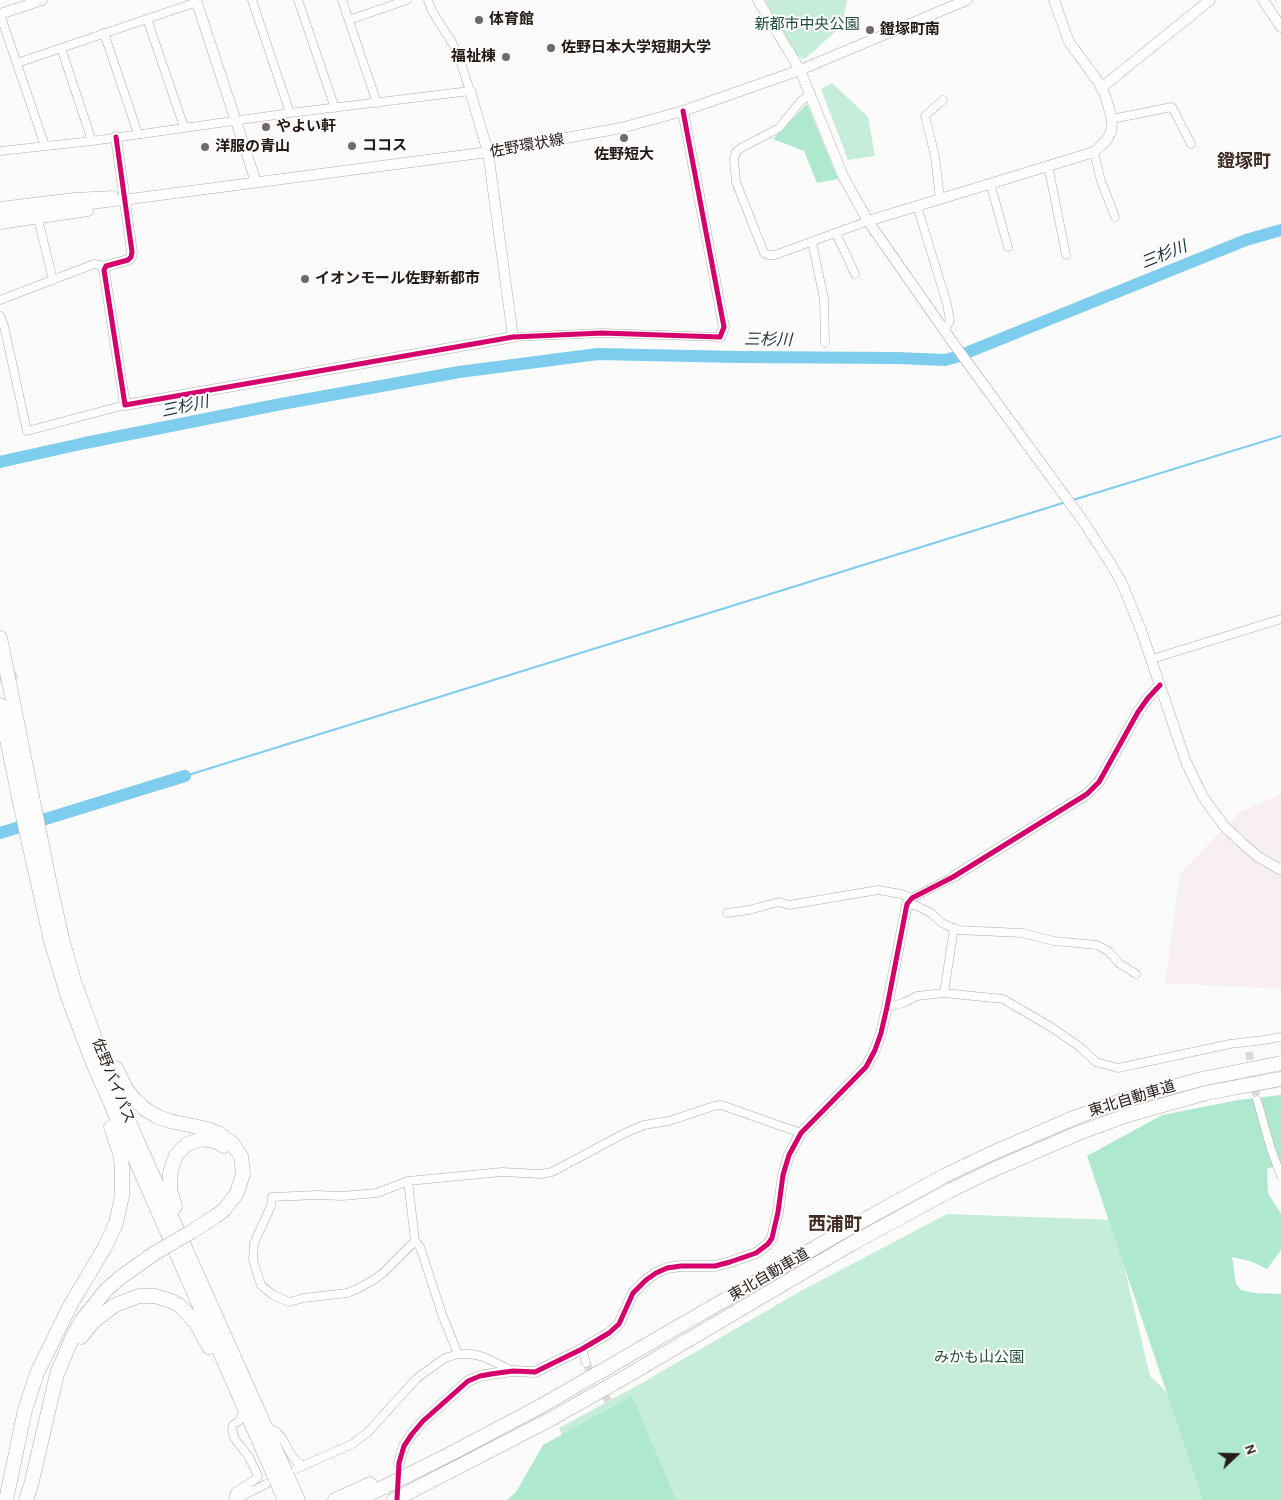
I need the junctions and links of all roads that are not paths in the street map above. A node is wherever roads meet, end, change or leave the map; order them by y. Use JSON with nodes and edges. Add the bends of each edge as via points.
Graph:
{"nodes":[{"id":1,"x":42,"y":0,"type":"edge"},
{"id":2,"x":252,"y":0,"type":"edge"},
{"id":3,"x":298,"y":0,"type":"edge"},
{"id":4,"x":342,"y":0,"type":"edge"},
{"id":5,"x":407,"y":0,"type":"edge"},
{"id":6,"x":428,"y":0,"type":"edge"},
{"id":7,"x":758,"y":0,"type":"edge"},
{"id":8,"x":967,"y":0,"type":"edge"},
{"id":9,"x":1054,"y":0,"type":"edge"},
{"id":10,"x":1210,"y":0,"type":"edge"},
{"id":11,"x":1263,"y":0,"type":"edge"},
{"id":12,"x":196,"y":1,"type":"edge"},
{"id":13,"x":390,"y":2,"type":"edge"},
{"id":14,"x":0,"y":14,"type":"edge"},
{"id":15,"x":147,"y":19,"type":"junction"},
{"id":16,"x":349,"y":20,"type":"junction"},
{"id":17,"x":1280,"y":25,"type":"edge"},
{"id":18,"x":104,"y":33,"type":"junction"},
{"id":19,"x":61,"y":48,"type":"junction"},
{"id":20,"x":17,"y":63,"type":"junction"},
{"id":21,"x":800,"y":70,"type":"junction"},
{"id":22,"x":1102,"y":88,"type":"junction"},
{"id":23,"x":470,"y":91,"type":"junction"},
{"id":24,"x":811,"y":94,"type":"junction"},
{"id":25,"x":943,"y":100,"type":"dead end"},
{"id":26,"x":377,"y":103,"type":"junction"},
{"id":27,"x":335,"y":108,"type":"junction"},
{"id":28,"x":683,"y":111,"type":"junction"},
{"id":29,"x":290,"y":113,"type":"junction"},
{"id":30,"x":1112,"y":119,"type":"junction"},
{"id":31,"x":236,"y":121,"type":"junction"},
{"id":32,"x":184,"y":128,"type":"junction"},
{"id":33,"x":138,"y":134,"type":"junction"},
{"id":34,"x":116,"y":137,"type":"junction"},
{"id":35,"x":92,"y":141,"type":"junction"},
{"id":36,"x":1191,"y":144,"type":"dead end"},
{"id":37,"x":45,"y":146,"type":"junction"},
{"id":38,"x":0,"y":151,"type":"edge"},
{"id":39,"x":488,"y":152,"type":"junction"},
{"id":40,"x":1094,"y":152,"type":"junction"},
{"id":41,"x":1048,"y":165,"type":"junction"},
{"id":42,"x":256,"y":182,"type":"junction"},
{"id":43,"x":990,"y":183,"type":"junction"},
{"id":44,"x":940,"y":199,"type":"junction"},
{"id":45,"x":125,"y":200,"type":"junction"},
{"id":46,"x":917,"y":206,"type":"junction"},
{"id":47,"x":0,"y":207,"type":"edge"},
{"id":48,"x":0,"y":216,"type":"edge"},
{"id":49,"x":1114,"y":217,"type":"dead end"},
{"id":50,"x":38,"y":219,"type":"junction"},
{"id":51,"x":868,"y":221,"type":"junction"},
{"id":52,"x":0,"y":224,"type":"edge"},
{"id":53,"x":836,"y":233,"type":"junction"},
{"id":54,"x":812,"y":242,"type":"junction"},
{"id":55,"x":1008,"y":247,"type":"dead end"},
{"id":56,"x":1066,"y":255,"type":"dead end"},
{"id":57,"x":106,"y":266,"type":"junction"},
{"id":58,"x":854,"y":274,"type":"dead end"},
{"id":59,"x":54,"y":280,"type":"junction"},
{"id":60,"x":0,"y":300,"type":"edge"},
{"id":61,"x":0,"y":316,"type":"edge"},
{"id":62,"x":944,"y":330,"type":"junction"},
{"id":63,"x":513,"y":337,"type":"junction"},
{"id":64,"x":720,"y":337,"type":"joint"},
{"id":65,"x":825,"y":343,"type":"dead end"},
{"id":66,"x":125,"y":405,"type":"junction"},
{"id":67,"x":1281,"y":619,"type":"edge"},
{"id":68,"x":0,"y":638,"type":"edge"},
{"id":69,"x":1152,"y":660,"type":"junction"},
{"id":70,"x":1160,"y":685,"type":"junction"},
{"id":71,"x":0,"y":705,"type":"edge"},
{"id":72,"x":26,"y":802,"type":"junction"},
{"id":73,"x":34,"y":842,"type":"junction"},
{"id":74,"x":1281,"y":870,"type":"edge"},
{"id":75,"x":953,"y":877,"type":"joint"},
{"id":76,"x":909,"y":901,"type":"junction"},
{"id":77,"x":726,"y":913,"type":"dead end"},
{"id":78,"x":954,"y":928,"type":"junction"},
{"id":79,"x":62,"y":939,"type":"junction"},
{"id":80,"x":1136,"y":974,"type":"dead end"},
{"id":81,"x":944,"y":993,"type":"junction"},
{"id":82,"x":887,"y":1006,"type":"junction"},
{"id":83,"x":1281,"y":1036,"type":"edge"},
{"id":84,"x":1248,"y":1042,"type":"junction"},
{"id":85,"x":1249,"y":1052,"type":"tunnel mouth"},
{"id":86,"x":1281,"y":1063,"type":"edge"},
{"id":87,"x":93,"y":1064,"type":"junction"},
{"id":88,"x":1281,"y":1079,"type":"edge"},
{"id":89,"x":1257,"y":1100,"type":"tunnel mouth"},
{"id":90,"x":801,"y":1132,"type":"junction"},
{"id":91,"x":1281,"y":1176,"type":"edge"},
{"id":92,"x":408,"y":1181,"type":"junction"},
{"id":93,"x":190,"y":1229,"type":"junction"},
{"id":94,"x":415,"y":1241,"type":"junction"},
{"id":95,"x":154,"y":1249,"type":"junction"},
{"id":96,"x":582,"y":1349,"type":"junction"},
{"id":97,"x":232,"y":1353,"type":"junction"},
{"id":98,"x":458,"y":1354,"type":"junction"},
{"id":99,"x":46,"y":1356,"type":"junction"},
{"id":100,"x":586,"y":1363,"type":"tunnel mouth"},
{"id":101,"x":513,"y":1371,"type":"junction"},
{"id":102,"x":57,"y":1374,"type":"junction"},
{"id":103,"x":238,"y":1394,"type":"junction"},
{"id":104,"x":245,"y":1409,"type":"junction"},
{"id":105,"x":519,"y":1418,"type":"junction"},
{"id":106,"x":264,"y":1426,"type":"junction"},
{"id":107,"x":399,"y":1463,"type":"dead end"},
{"id":108,"x":305,"y":1465,"type":"junction"},
{"id":109,"x":296,"y":1469,"type":"dead end"},
{"id":110,"x":10,"y":1482,"type":"junction"},
{"id":111,"x":266,"y":1484,"type":"dead end"},
{"id":112,"x":31,"y":1485,"type":"junction"},
{"id":113,"x":6,"y":1500,"type":"edge"},
{"id":114,"x":11,"y":1500,"type":"edge"},
{"id":115,"x":26,"y":1500,"type":"edge"},
{"id":116,"x":30,"y":1500,"type":"edge"},
{"id":117,"x":233,"y":1500,"type":"edge"},
{"id":118,"x":285,"y":1500,"type":"edge"},
{"id":119,"x":298,"y":1500,"type":"edge"},
{"id":120,"x":335,"y":1500,"type":"edge"},
{"id":121,"x":358,"y":1500,"type":"edge"},
{"id":122,"x":394,"y":1500,"type":"edge"}],
"edges":[{"from":1,"to":14,"type":"street"},
{"from":2,"to":29,"type":"street"},
{"from":3,"to":27,"type":"street"},
{"from":4,"to":16,"type":"street"},
{"from":5,"to":13,"type":"street"},
{"from":6,"to":23,"type":"street","via":[[454,44]]},
{"from":7,"to":21,"type":"street"},
{"from":8,"to":21,"type":"street","name":"佐野環状線"},
{"from":9,"to":22,"type":"street","via":[[1070,42]]},
{"from":10,"to":22,"type":"street"},
{"from":11,"to":17,"type":"street"},
{"from":12,"to":15,"type":"street"},
{"from":12,"to":31,"type":"street"},
{"from":13,"to":16,"type":"street"},
{"from":14,"to":20,"type":"street"},
{"from":15,"to":18,"type":"street"},
{"from":15,"to":32,"type":"street"},
{"from":16,"to":26,"type":"street"},
{"from":18,"to":19,"type":"street"},
{"from":18,"to":33,"type":"street"},
{"from":19,"to":20,"type":"street"},
{"from":19,"to":35,"type":"street"},
{"from":20,"to":37,"type":"street"},
{"from":21,"to":24,"type":"street"},
{"from":21,"to":28,"type":"street","name":"佐野環状線"},
{"from":22,"to":30,"type":"street"},
{"from":23,"to":26,"type":"street"},
{"from":23,"to":39,"type":"street"},
{"from":24,"to":51,"type":"street","via":[[843,176]]},
{"from":24,"to":54,"type":"street","via":[[779,128],[741,148],[734,159],[736,182],[764,253],[775,255]]},
{"from":25,"to":44,"type":"street","via":[[925,116],[935,156]]},
{"from":26,"to":27,"type":"street"},
{"from":27,"to":29,"type":"street"},
{"from":28,"to":39,"type":"street","name":"佐野環状線","via":[[590,135]]},
{"from":28,"to":64,"type":"street","via":[[724,327]]},
{"from":29,"to":31,"type":"street"},
{"from":30,"to":36,"type":"street","via":[[1172,107]]},
{"from":30,"to":40,"type":"street","via":[[1111,132]]},
{"from":31,"to":32,"type":"street"},
{"from":31,"to":42,"type":"street"},
{"from":32,"to":33,"type":"street"},
{"from":33,"to":34,"type":"street"},
{"from":34,"to":35,"type":"street"},
{"from":34,"to":45,"type":"street"},
{"from":35,"to":37,"type":"street"},
{"from":37,"to":38,"type":"street"},
{"from":39,"to":42,"type":"street","name":"佐野環状線"},
{"from":39,"to":63,"type":"street"},
{"from":40,"to":41,"type":"street"},
{"from":40,"to":49,"type":"street"},
{"from":41,"to":43,"type":"street"},
{"from":41,"to":56,"type":"street"},
{"from":42,"to":45,"type":"street","name":"佐野環状線"},
{"from":43,"to":44,"type":"street"},
{"from":43,"to":55,"type":"street"},
{"from":44,"to":46,"type":"street"},
{"from":45,"to":47,"type":"street","via":[[112,195]]},
{"from":45,"to":48,"type":"street"},
{"from":45,"to":50,"type":"street","via":[[70,215]]},
{"from":45,"to":57,"type":"street","via":[[131,257]]},
{"from":46,"to":51,"type":"street"},
{"from":46,"to":62,"type":"street","via":[[950,316]]},
{"from":50,"to":52,"type":"street"},
{"from":50,"to":59,"type":"street"},
{"from":51,"to":53,"type":"street"},
{"from":51,"to":62,"type":"street"},
{"from":53,"to":54,"type":"street"},
{"from":53,"to":58,"type":"street"},
{"from":54,"to":65,"type":"street","via":[[824,299]]},
{"from":57,"to":59,"type":"street","via":[[94,264]]},
{"from":57,"to":66,"type":"street","via":[[105,282]]},
{"from":59,"to":60,"type":"street"},
{"from":61,"to":66,"type":"street","via":[[27,431]]},
{"from":62,"to":69,"type":"street","via":[[1109,561],[1121,582]]},
{"from":63,"to":64,"type":"street","via":[[602,333]]},
{"from":63,"to":66,"type":"street"},
{"from":67,"to":69,"type":"street"},
{"from":68,"to":72,"type":"highway","name":"佐野バイパス"},
{"from":69,"to":70,"type":"street"},
{"from":70,"to":74,"type":"street","via":[[1186,762],[1212,811],[1240,842]]},
{"from":70,"to":75,"type":"street","via":[[1138,712],[1100,782],[1088,794]]},
{"from":71,"to":72,"type":"highway","name":"佐野バイパス"},
{"from":72,"to":73,"type":"highway","name":"佐野バイパス"},
{"from":73,"to":79,"type":"highway","name":"佐野バイパス"},
{"from":73,"to":87,"type":"highway","name":"佐野バイパス","via":[[51,941]]},
{"from":75,"to":76,"type":"street"},
{"from":76,"to":77,"type":"street","via":[[901,894],[878,890],[789,904],[779,902]]},
{"from":76,"to":78,"type":"street"},
{"from":76,"to":82,"type":"street"},
{"from":78,"to":80,"type":"street","via":[[1022,933],[1061,942],[1096,945]]},
{"from":78,"to":81,"type":"street"},
{"from":79,"to":93,"type":"highway","via":[[79,970],[119,1077],[134,1099],[145,1109],[170,1122],[218,1133],[232,1143],[241,1156],[243,1174],[231,1202],[216,1216]]},
{"from":79,"to":97,"type":"highway","name":"佐野バイパス","via":[[102,1058]]},
{"from":81,"to":82,"type":"street","via":[[917,996]]},
{"from":81,"to":84,"type":"street","via":[[1003,999],[1051,1027],[1096,1062],[1118,1068]]},
{"from":82,"to":90,"type":"street","via":[[881,1033],[866,1067]]},
{"from":83,"to":84,"type":"street"},
{"from":84,"to":85,"type":"street"},
{"from":86,"to":105,"type":"highway","name":"東北自動車道","via":[[1202,1078],[1123,1100],[990,1154],[844,1230]]},
{"from":87,"to":99,"type":"highway","via":[[105,1113],[120,1154],[123,1184],[120,1210],[105,1247],[71,1304]]},
{"from":87,"to":103,"type":"highway","name":"佐野バイパス"},
{"from":88,"to":122,"type":"highway","name":"東北自動車道","via":[[1206,1093],[1128,1116],[1063,1139],[997,1168],[851,1244],[541,1424]]},
{"from":89,"to":91,"type":"street"},
{"from":90,"to":92,"type":"street","via":[[721,1105],[644,1125],[552,1172],[502,1172]]},
{"from":90,"to":96,"type":"street","via":[[788,1155],[778,1212],[768,1244],[756,1253],[715,1266],[681,1266],[656,1273],[633,1293],[619,1324]]},
{"from":92,"to":94,"type":"street"},
{"from":92,"to":94,"type":"street","via":[[377,1193],[272,1197],[254,1243],[253,1260],[261,1285],[289,1302],[356,1289],[385,1271]]},
{"from":93,"to":95,"type":"highway","bridge":true},
{"from":93,"to":97,"type":"highway","via":[[220,1203],[233,1181],[233,1159],[217,1142],[202,1139],[181,1149],[172,1164],[170,1189],[177,1215],[223,1320]]},
{"from":94,"to":98,"type":"street","via":[[420,1246]]},
{"from":95,"to":99,"type":"highway","via":[[128,1263],[103,1283]]},
{"from":95,"to":102,"type":"highway","via":[[106,1290],[82,1320]]},
{"from":96,"to":100,"type":"street"},
{"from":96,"to":101,"type":"street","via":[[535,1372]]},
{"from":97,"to":106,"type":"highway","name":"佐野バイパス"},
{"from":98,"to":101,"type":"street","via":[[484,1357]]},
{"from":98,"to":108,"type":"street","via":[[445,1358],[417,1378],[368,1432],[352,1444]]},
{"from":99,"to":110,"type":"highway","via":[[25,1410]]},
{"from":101,"to":107,"type":"street","via":[[480,1376],[459,1388],[412,1434]]},
{"from":102,"to":103,"type":"highway","via":[[86,1329],[99,1317],[115,1305],[133,1298],[155,1296],[179,1305],[190,1316]]},
{"from":102,"to":112,"type":"highway"},
{"from":103,"to":104,"type":"highway","name":"佐野バイパス"},
{"from":104,"to":117,"type":"street","via":[[232,1430],[258,1476],[235,1492]]},
{"from":104,"to":118,"type":"highway","name":"佐野バイパス"},
{"from":105,"to":120,"type":"highway","via":[[452,1444]]},
{"from":105,"to":121,"type":"highway","name":"東北自動車道"},
{"from":106,"to":108,"type":"street","via":[[277,1432],[292,1456],[299,1464]]},
{"from":106,"to":119,"type":"highway","name":"佐野バイパス"},
{"from":108,"to":109,"type":"street"},
{"from":110,"to":113,"type":"highway"},
{"from":110,"to":114,"type":"highway"},
{"from":111,"to":117,"type":"street"},
{"from":112,"to":115,"type":"highway"},
{"from":112,"to":116,"type":"highway"}]}
